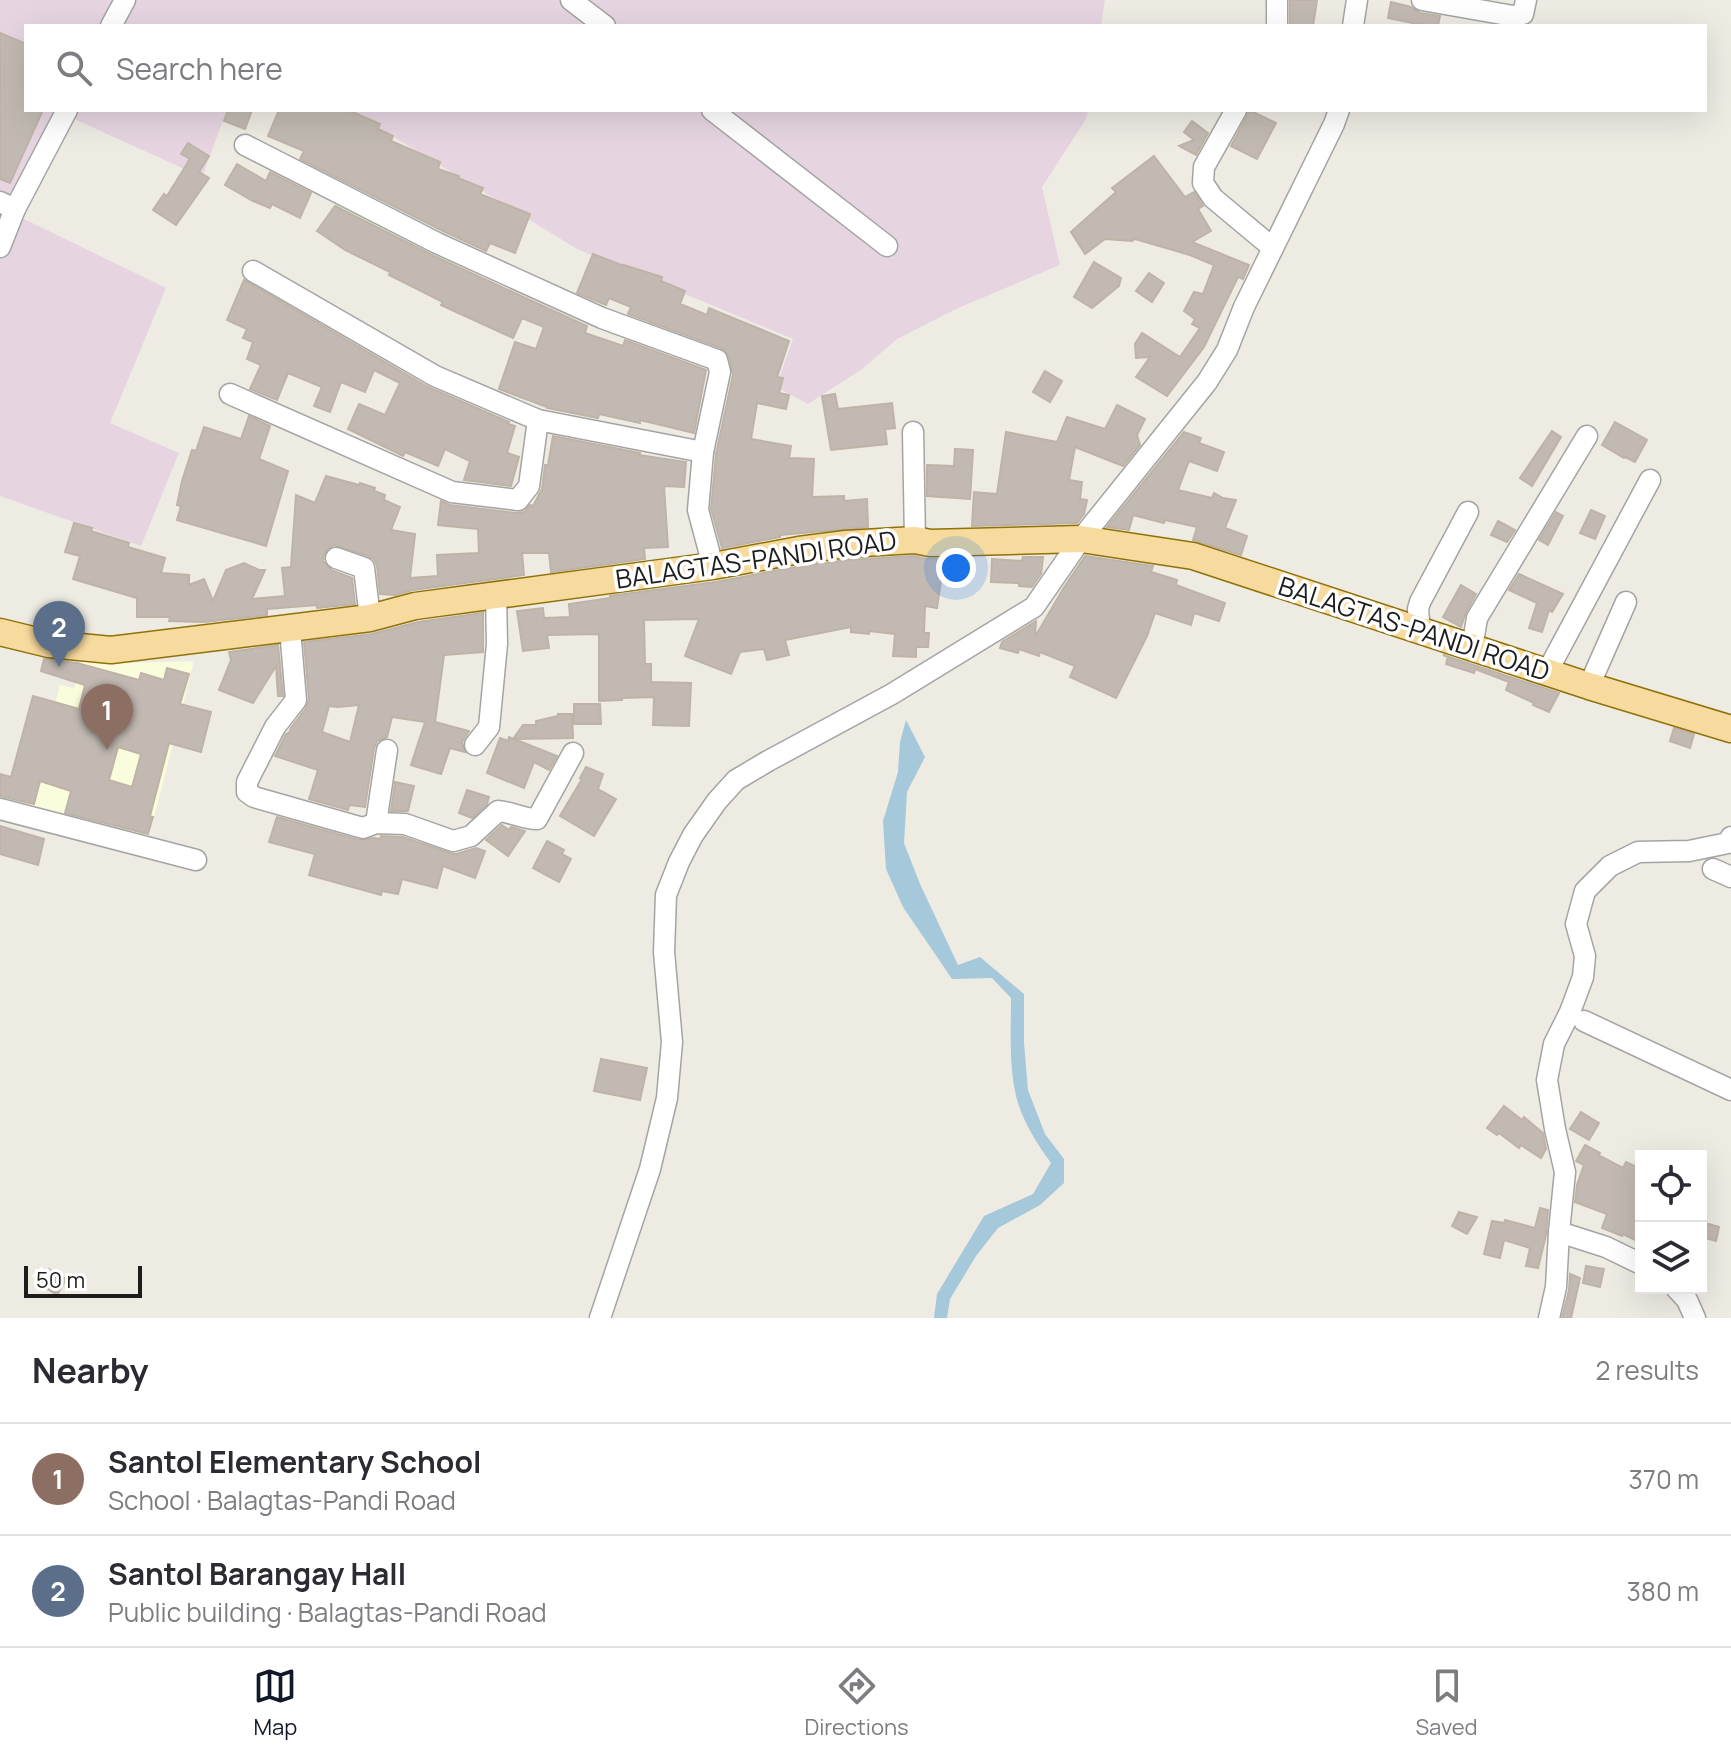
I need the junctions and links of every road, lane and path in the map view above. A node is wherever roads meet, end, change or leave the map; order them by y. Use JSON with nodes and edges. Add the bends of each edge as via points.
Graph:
{"nodes":[{"id":1,"x":125,"y":0,"type":"edge"},
{"id":2,"x":571,"y":0,"type":"edge"},
{"id":3,"x":1277,"y":0,"type":"edge"},
{"id":4,"x":1357,"y":0,"type":"edge"},
{"id":5,"x":1422,"y":0,"type":"edge"},
{"id":6,"x":1526,"y":0,"type":"edge"},
{"id":7,"x":112,"y":24,"type":"edge"},
{"id":8,"x":602,"y":24,"type":"edge"},
{"id":9,"x":1277,"y":24,"type":"edge"},
{"id":10,"x":1353,"y":24,"type":"edge"},
{"id":11,"x":66,"y":112,"type":"edge"},
{"id":12,"x":715,"y":112,"type":"edge"},
{"id":13,"x":1235,"y":112,"type":"edge"},
{"id":14,"x":1338,"y":112,"type":"edge"},
{"id":15,"x":245,"y":145,"type":"dead end"},
{"id":16,"x":8,"y":206,"type":"edge"},
{"id":17,"x":887,"y":246,"type":"dead end"},
{"id":18,"x":0,"y":247,"type":"edge"},
{"id":19,"x":1273,"y":248,"type":"junction"},
{"id":20,"x":253,"y":271,"type":"dead end"},
{"id":21,"x":230,"y":394,"type":"dead end"},
{"id":22,"x":538,"y":420,"type":"junction"},
{"id":23,"x":913,"y":432,"type":"dead end"},
{"id":24,"x":1587,"y":436,"type":"dead end"},
{"id":25,"x":703,"y":452,"type":"junction"},
{"id":26,"x":1650,"y":480,"type":"dead end"},
{"id":27,"x":1468,"y":512,"type":"dead end"},
{"id":28,"x":1081,"y":539,"type":"junction"},
{"id":29,"x":915,"y":540,"type":"junction"},
{"id":30,"x":336,"y":558,"type":"dead end"},
{"id":31,"x":713,"y":566,"type":"junction"},
{"id":32,"x":496,"y":595,"type":"junction"},
{"id":33,"x":1626,"y":602,"type":"dead end"},
{"id":34,"x":370,"y":618,"type":"junction"},
{"id":35,"x":290,"y":629,"type":"junction"},
{"id":36,"x":1420,"y":631,"type":"junction"},
{"id":37,"x":0,"y":632,"type":"edge"},
{"id":38,"x":1472,"y":648,"type":"junction"},
{"id":39,"x":1547,"y":672,"type":"junction"},
{"id":40,"x":1589,"y":686,"type":"junction"},
{"id":41,"x":1731,"y":729,"type":"edge"},
{"id":42,"x":475,"y":745,"type":"dead end"},
{"id":43,"x":387,"y":750,"type":"dead end"},
{"id":44,"x":573,"y":753,"type":"dead end"},
{"id":45,"x":0,"y":809,"type":"edge"},
{"id":46,"x":376,"y":823,"type":"junction"},
{"id":47,"x":1731,"y":837,"type":"edge"},
{"id":48,"x":196,"y":860,"type":"dead end"},
{"id":49,"x":1584,"y":1021,"type":"dead end"},
{"id":50,"x":1731,"y":1090,"type":"edge"},
{"id":51,"x":1559,"y":1232,"type":"junction"},
{"id":52,"x":1635,"y":1261,"type":"edge"},
{"id":53,"x":1682,"y":1294,"type":"edge"},
{"id":54,"x":600,"y":1318,"type":"edge"},
{"id":55,"x":1549,"y":1318,"type":"edge"},
{"id":56,"x":1695,"y":1318,"type":"edge"}],
"edges":[{"from":1,"to":7,"type":"street"},
{"from":2,"to":8,"type":"street"},
{"from":3,"to":9,"type":"street"},
{"from":4,"to":10,"type":"street"},
{"from":5,"to":6,"type":"street","via":[[1513,16],[1523,14]]},
{"from":11,"to":16,"type":"street"},
{"from":12,"to":17,"type":"street"},
{"from":13,"to":19,"type":"street","via":[[1204,167],[1203,183],[1213,198]]},
{"from":14,"to":19,"type":"street"},
{"from":15,"to":25,"type":"street","via":[[437,243],[589,312],[717,360],[720,372]]},
{"from":16,"to":18,"type":"street"},
{"from":19,"to":28,"type":"street","via":[[1207,382]]},
{"from":20,"to":22,"type":"street","via":[[435,376]]},
{"from":21,"to":22,"type":"street","via":[[452,492],[518,500],[529,486]]},
{"from":22,"to":25,"type":"street"},
{"from":23,"to":29,"type":"street"},
{"from":24,"to":38,"type":"street","via":[[1477,618]]},
{"from":25,"to":31,"type":"street","via":[[698,510]]},
{"from":26,"to":39,"type":"street"},
{"from":27,"to":36,"type":"street","via":[[1420,602]]},
{"from":28,"to":29,"type":"main road","name":"BALAGTAS-PANDI ROAD"},
{"from":28,"to":36,"type":"main road","name":"BALAGTAS-PANDI ROAD","via":[[1193,556]]},
{"from":28,"to":54,"type":"street","via":[[1034,607],[736,780],[693,835],[666,895],[664,952],[672,1042],[667,1098],[650,1169]]},
{"from":29,"to":31,"type":"main road","name":"BALAGTAS-PANDI ROAD","via":[[799,550]]},
{"from":30,"to":34,"type":"street","via":[[364,568]]},
{"from":31,"to":32,"type":"main road","name":"BALAGTAS-PANDI ROAD"},
{"from":32,"to":34,"type":"main road","name":"BALAGTAS-PANDI ROAD"},
{"from":32,"to":42,"type":"street","via":[[489,727]]},
{"from":33,"to":40,"type":"street"},
{"from":34,"to":35,"type":"main road","name":"BALAGTAS-PANDI ROAD"},
{"from":35,"to":37,"type":"main road","name":"BALAGTAS-PANDI ROAD","via":[[111,650],[49,644]]},
{"from":35,"to":46,"type":"street","via":[[296,700],[275,727],[247,792],[363,828]]},
{"from":36,"to":38,"type":"main road","name":"BALAGTAS-PANDI ROAD"},
{"from":38,"to":39,"type":"main road","name":"BALAGTAS-PANDI ROAD"},
{"from":39,"to":40,"type":"main road","name":"BALAGTAS-PANDI ROAD"},
{"from":40,"to":41,"type":"main road","name":"BALAGTAS-PANDI ROAD"},
{"from":43,"to":46,"type":"street"},
{"from":44,"to":46,"type":"street","via":[[537,819],[498,811],[471,836],[453,841],[405,824]]},
{"from":45,"to":48,"type":"street"},
{"from":47,"to":51,"type":"street","via":[[1728,843],[1689,851],[1638,852],[1610,866],[1585,891],[1576,924],[1585,956],[1583,977],[1554,1044],[1547,1080],[1565,1172]]},
{"from":49,"to":50,"type":"street"},
{"from":51,"to":52,"type":"street"},
{"from":51,"to":55,"type":"street"},
{"from":53,"to":56,"type":"street"}]}
